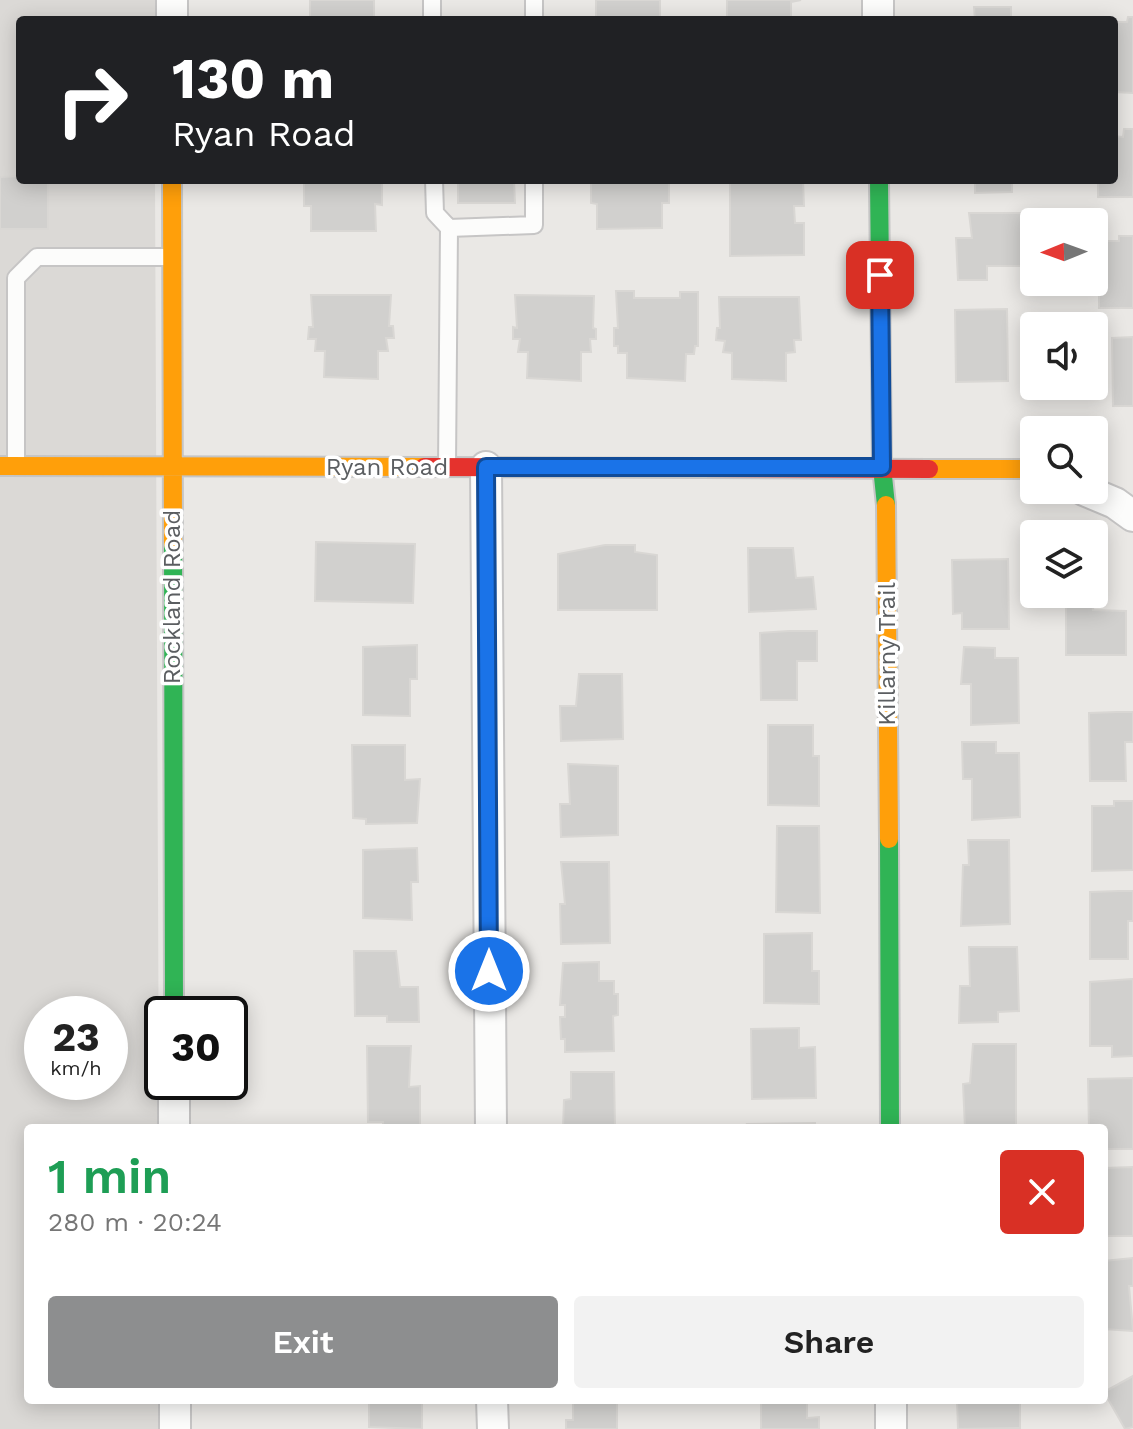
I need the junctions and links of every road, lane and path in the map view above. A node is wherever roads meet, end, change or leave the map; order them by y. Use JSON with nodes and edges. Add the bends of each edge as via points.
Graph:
{"nodes":[{"id":1,"x":172,"y":184,"type":"edge"},
{"id":2,"x":434,"y":184,"type":"edge"},
{"id":3,"x":534,"y":184,"type":"edge"},
{"id":4,"x":879,"y":184,"type":"edge"},
{"id":5,"x":449,"y":228,"type":"junction"},
{"id":6,"x":172,"y":257,"type":"junction"},
{"id":7,"x":8,"y":466,"type":"edge"},
{"id":8,"x":172,"y":467,"type":"junction"},
{"id":9,"x":447,"y":467,"type":"junction"},
{"id":10,"x":486,"y":467,"type":"junction"},
{"id":11,"x":882,"y":467,"type":"junction"},
{"id":12,"x":1020,"y":469,"type":"edge"},
{"id":13,"x":1108,"y":500,"type":"edge"},
{"id":14,"x":1133,"y":516,"type":"edge"},
{"id":15,"x":174,"y":996,"type":"edge"},
{"id":16,"x":174,"y":1100,"type":"edge"},
{"id":17,"x":174,"y":1124,"type":"edge"},
{"id":18,"x":491,"y":1124,"type":"edge"},
{"id":19,"x":890,"y":1124,"type":"edge"},
{"id":20,"x":175,"y":1404,"type":"edge"},
{"id":21,"x":492,"y":1404,"type":"edge"},
{"id":22,"x":891,"y":1404,"type":"edge"},
{"id":23,"x":175,"y":1429,"type":"edge"},
{"id":24,"x":493,"y":1429,"type":"edge"},
{"id":25,"x":891,"y":1429,"type":"edge"}],
"edges":[{"from":1,"to":6,"type":"street","name":"Rockland Road"},
{"from":2,"to":5,"type":"lane","via":[[435,213]]},
{"from":3,"to":5,"type":"lane","via":[[534,225]]},
{"from":4,"to":11,"type":"street","name":"Killarny Trail"},
{"from":5,"to":9,"type":"lane"},
{"from":6,"to":7,"type":"lane","via":[[37,257],[16,278]]},
{"from":6,"to":8,"type":"street","name":"Rockland Road"},
{"from":7,"to":8,"type":"street","name":"Ryan Road"},
{"from":8,"to":9,"type":"street","name":"Ryan Road"},
{"from":8,"to":15,"type":"street","name":"Rockland Road"},
{"from":9,"to":10,"type":"street","name":"Ryan Road"},
{"from":10,"to":11,"type":"street","name":"Ryan Road"},
{"from":10,"to":18,"type":"street"},
{"from":11,"to":12,"type":"street","name":"Ryan Road"},
{"from":11,"to":19,"type":"street","name":"Killarny Trail","via":[[887,529]]},
{"from":13,"to":14,"type":"street"},
{"from":16,"to":17,"type":"street"},
{"from":20,"to":23,"type":"street"},
{"from":21,"to":24,"type":"street"},
{"from":22,"to":25,"type":"street"}]}
